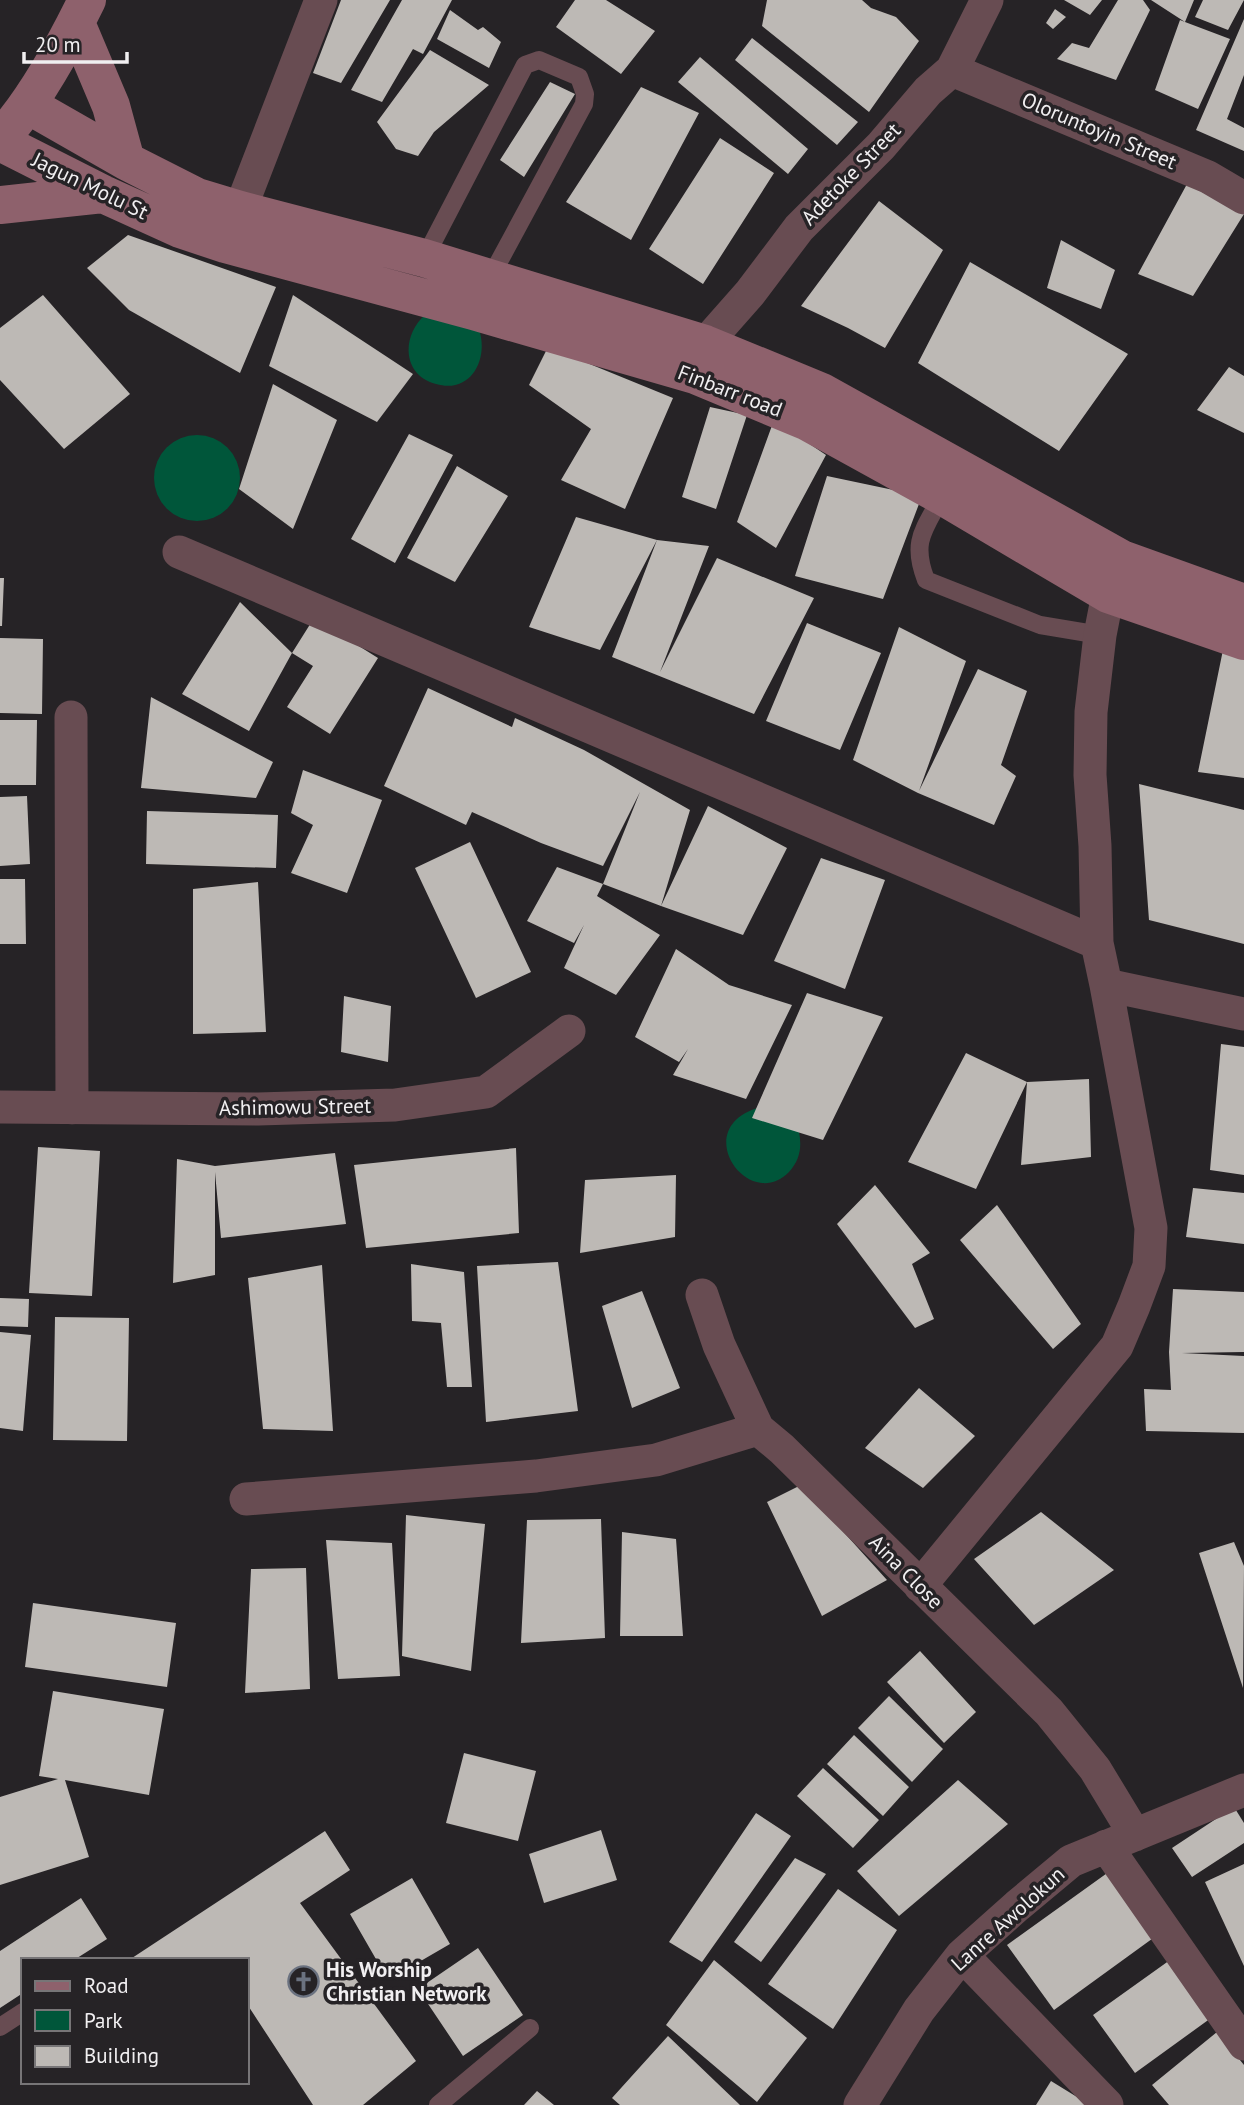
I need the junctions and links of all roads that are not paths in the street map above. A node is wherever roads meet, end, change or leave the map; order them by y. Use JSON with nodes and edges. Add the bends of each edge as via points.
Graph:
{"nodes":[{"id":1,"x":321,"y":0,"type":"edge"},
{"id":2,"x":987,"y":0,"type":"edge"},
{"id":3,"x":81,"y":12,"type":"edge"},
{"id":4,"x":951,"y":70,"type":"junction"},
{"id":5,"x":29,"y":106,"type":"junction"},
{"id":6,"x":0,"y":141,"type":"edge"},
{"id":7,"x":126,"y":161,"type":"junction"},
{"id":8,"x":103,"y":194,"type":"junction"},
{"id":9,"x":1244,"y":198,"type":"edge"},
{"id":10,"x":0,"y":205,"type":"edge"},
{"id":11,"x":240,"y":210,"type":"junction"},
{"id":12,"x":189,"y":213,"type":"junction"},
{"id":13,"x":424,"y":258,"type":"junction"},
{"id":14,"x":491,"y":278,"type":"junction"},
{"id":15,"x":412,"y":296,"type":"junction"},
{"id":16,"x":473,"y":312,"type":"junction"},
{"id":17,"x":705,"y":344,"type":"junction"},
{"id":18,"x":942,"y":496,"type":"junction"},
{"id":19,"x":179,"y":552,"type":"dead end"},
{"id":20,"x":1108,"y":594,"type":"junction"},
{"id":21,"x":1244,"y":603,"type":"edge"},
{"id":22,"x":1100,"y":635,"type":"junction"},
{"id":23,"x":1244,"y":641,"type":"edge"},
{"id":24,"x":71,"y":717,"type":"dead end"},
{"id":25,"x":1097,"y":943,"type":"junction"},
{"id":26,"x":1106,"y":985,"type":"junction"},
{"id":27,"x":1244,"y":1014,"type":"edge"},
{"id":28,"x":569,"y":1031,"type":"dead end"},
{"id":29,"x":0,"y":1107,"type":"edge"},
{"id":30,"x":72,"y":1108,"type":"junction"},
{"id":31,"x":702,"y":1296,"type":"dead end"},
{"id":32,"x":758,"y":1429,"type":"junction"},
{"id":33,"x":246,"y":1499,"type":"dead end"},
{"id":34,"x":920,"y":1586,"type":"junction"},
{"id":35,"x":1244,"y":1790,"type":"edge"},
{"id":36,"x":1121,"y":1840,"type":"junction"},
{"id":37,"x":962,"y":1955,"type":"junction"},
{"id":38,"x":21,"y":2013,"type":"edge"},
{"id":39,"x":0,"y":2027,"type":"edge"},
{"id":40,"x":530,"y":2028,"type":"dead end"},
{"id":41,"x":1244,"y":2045,"type":"edge"},
{"id":42,"x":438,"y":2105,"type":"edge"},
{"id":43,"x":860,"y":2105,"type":"edge"},
{"id":44,"x":1107,"y":2105,"type":"edge"}],
"edges":[{"from":1,"to":11,"type":"street"},
{"from":2,"to":4,"type":"street","name":"Adetoke Street"},
{"from":3,"to":5,"type":"main road"},
{"from":3,"to":7,"type":"main road"},
{"from":4,"to":9,"type":"street","name":"Oloruntoyin Street","via":[[1208,177]]},
{"from":4,"to":17,"type":"street","name":"Adetoke Street","via":[[799,228]]},
{"from":5,"to":6,"type":"main road"},
{"from":5,"to":7,"type":"main road","name":"Jagun Molu St"},
{"from":6,"to":8,"type":"main road","name":"Jagun Molu St"},
{"from":7,"to":12,"type":"main road","name":"Jagun Molu St"},
{"from":8,"to":10,"type":"main road"},
{"from":8,"to":12,"type":"main road","name":"Jagun Molu St"},
{"from":11,"to":12,"type":"main road","name":"Finbarr road"},
{"from":11,"to":13,"type":"main road","name":"Finbarr road"},
{"from":12,"to":15,"type":"main road","name":"Finbarr road","via":[[225,244]]},
{"from":13,"to":14,"type":"main road","name":"Finbarr road"},
{"from":13,"to":14,"type":"lane","via":[[526,65],[539,60],[579,77],[584,104]]},
{"from":13,"to":15,"type":"lane"},
{"from":14,"to":16,"type":"lane"},
{"from":14,"to":17,"type":"main road","name":"Finbarr road"},
{"from":15,"to":16,"type":"main road","name":"Finbarr road"},
{"from":16,"to":18,"type":"main road","name":"Finbarr road","via":[[695,375],[808,422]]},
{"from":17,"to":21,"type":"main road","name":"Finbarr road","via":[[822,392],[1122,559]]},
{"from":18,"to":20,"type":"main road","name":"Finbarr road"},
{"from":18,"to":22,"type":"lane","via":[[920,538],[918,561],[926,580],[1040,625]]},
{"from":19,"to":25,"type":"street"},
{"from":20,"to":22,"type":"street"},
{"from":20,"to":23,"type":"main road","name":"Finbarr road"},
{"from":22,"to":25,"type":"street","via":[[1090,775]]},
{"from":24,"to":30,"type":"street"},
{"from":25,"to":26,"type":"street"},
{"from":26,"to":27,"type":"street"},
{"from":26,"to":34,"type":"street","via":[[1151,1228],[1149,1266],[1116,1346]]},
{"from":28,"to":30,"type":"street","name":"Ashimowu Street","via":[[486,1092],[395,1105]]},
{"from":29,"to":30,"type":"street","name":"Ashimowu Street"},
{"from":31,"to":32,"type":"street","name":"Aina Close"},
{"from":32,"to":33,"type":"street","via":[[656,1460],[536,1476]]},
{"from":32,"to":34,"type":"street","name":"Aina Close"},
{"from":34,"to":36,"type":"street","name":"Aina Close","via":[[1049,1712],[1095,1769]]},
{"from":35,"to":36,"type":"street","name":"Lanre Awolokun"},
{"from":36,"to":37,"type":"street","name":"Lanre Awolokun","via":[[1071,1861]]},
{"from":36,"to":41,"type":"street","name":"Aina Close"},
{"from":37,"to":43,"type":"street","name":"Lanre Awolokun","via":[[919,2010]]},
{"from":37,"to":44,"type":"street"},
{"from":38,"to":39,"type":"lane"},
{"from":40,"to":42,"type":"lane"}]}
